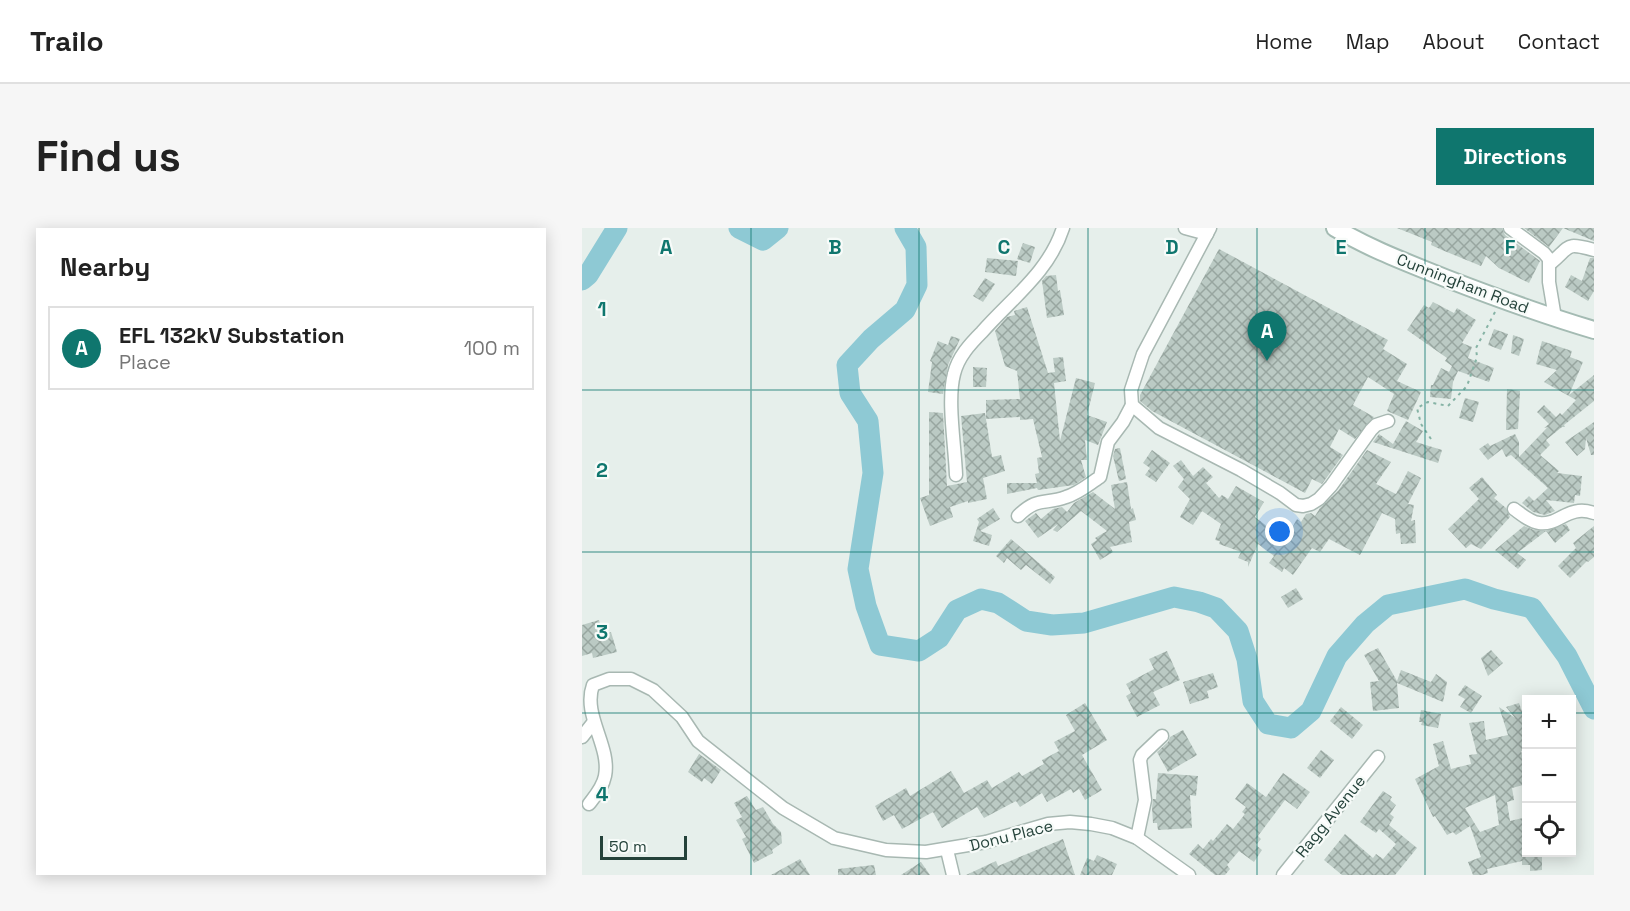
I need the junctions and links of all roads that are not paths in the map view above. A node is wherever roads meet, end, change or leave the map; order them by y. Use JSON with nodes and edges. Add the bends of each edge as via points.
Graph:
{"nodes":[{"id":1,"x":1063,"y":228,"type":"edge"},
{"id":2,"x":1185,"y":228,"type":"edge"},
{"id":3,"x":1335,"y":228,"type":"edge"},
{"id":4,"x":1510,"y":228,"type":"edge"},
{"id":5,"x":1209,"y":231,"type":"edge"},
{"id":6,"x":1594,"y":250,"type":"edge"},
{"id":7,"x":1551,"y":263,"type":"junction"},
{"id":8,"x":1555,"y":318,"type":"junction"},
{"id":9,"x":1594,"y":330,"type":"edge"},
{"id":10,"x":1132,"y":405,"type":"junction"},
{"id":11,"x":1388,"y":421,"type":"dead end"},
{"id":12,"x":956,"y":475,"type":"dead end"},
{"id":13,"x":1514,"y":509,"type":"dead end"},
{"id":14,"x":1594,"y":513,"type":"edge"},
{"id":15,"x":1018,"y":516,"type":"dead end"},
{"id":16,"x":593,"y":723,"type":"junction"},
{"id":17,"x":1162,"y":736,"type":"dead end"},
{"id":18,"x":582,"y":738,"type":"edge"},
{"id":19,"x":1378,"y":757,"type":"dead end"},
{"id":20,"x":589,"y":804,"type":"dead end"},
{"id":21,"x":1137,"y":838,"type":"junction"},
{"id":22,"x":947,"y":850,"type":"junction"},
{"id":23,"x":1285,"y":874,"type":"edge"},
{"id":24,"x":954,"y":875,"type":"edge"},
{"id":25,"x":1189,"y":875,"type":"edge"}],
"edges":[{"from":1,"to":12,"type":"street","via":[[1047,262],[976,338],[954,373],[951,393]]},
{"from":2,"to":5,"type":"street"},
{"from":3,"to":8,"type":"main road","name":"Cunningham Road","via":[[1501,300]]},
{"from":4,"to":7,"type":"street","via":[[1544,253]]},
{"from":5,"to":10,"type":"street","via":[[1143,354],[1131,390]]},
{"from":6,"to":7,"type":"street","via":[[1570,246]]},
{"from":7,"to":8,"type":"street","via":[[1549,282]]},
{"from":8,"to":9,"type":"main road","name":"Cunningham Road"},
{"from":10,"to":11,"type":"street","via":[[1159,428],[1304,506],[1319,499],[1331,486],[1371,430]]},
{"from":10,"to":15,"type":"street","via":[[1108,442],[1100,477],[1064,498],[1026,507]]},
{"from":13,"to":14,"type":"street","via":[[1541,524],[1576,511]]},
{"from":16,"to":18,"type":"street"},
{"from":16,"to":20,"type":"street","via":[[606,768],[598,793]]},
{"from":16,"to":22,"type":"street","name":"Donu Place","via":[[589,709],[593,685],[609,679],[631,679],[653,690],[682,717],[698,741],[746,780],[783,808],[834,838],[886,850]]},
{"from":17,"to":21,"type":"street","via":[[1140,760],[1145,800]]},
{"from":19,"to":23,"type":"street","name":"Ragg Avenue"},
{"from":21,"to":22,"type":"street","name":"Donu Place","via":[[1112,828],[1070,822]]},
{"from":21,"to":25,"type":"street","name":"Donu Place"},
{"from":22,"to":24,"type":"street"}]}
